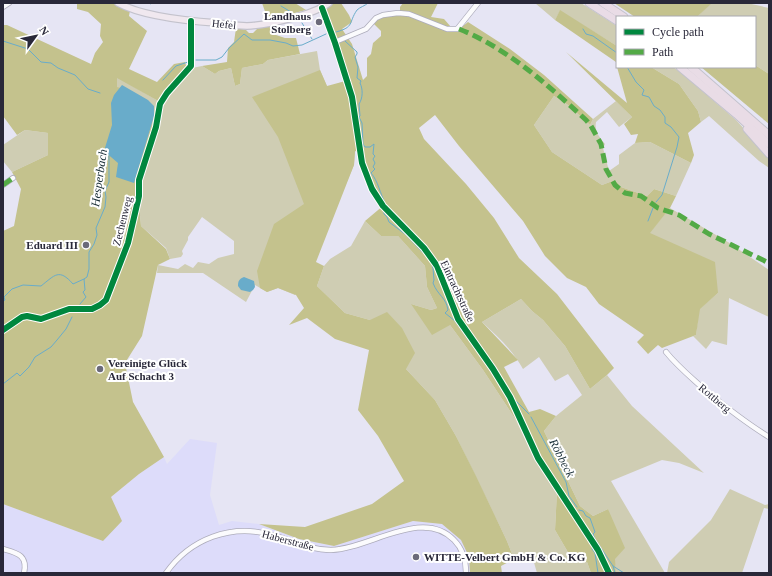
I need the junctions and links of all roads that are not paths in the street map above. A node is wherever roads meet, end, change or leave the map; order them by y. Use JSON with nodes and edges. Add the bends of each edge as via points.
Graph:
{"nodes":[{"id":1,"x":9,"y":3,"type":"edge"},
{"id":2,"x":118,"y":3,"type":"edge"},
{"id":3,"x":329,"y":3,"type":"edge"},
{"id":4,"x":478,"y":3,"type":"edge"},
{"id":5,"x":589,"y":3,"type":"edge"},
{"id":6,"x":603,"y":3,"type":"edge"},
{"id":7,"x":3,"y":7,"type":"edge"},
{"id":8,"x":322,"y":8,"type":"junction"},
{"id":9,"x":622,"y":16,"type":"edge"},
{"id":10,"x":616,"y":20,"type":"edge"},
{"id":11,"x":191,"y":21,"type":"junction"},
{"id":12,"x":335,"y":42,"type":"junction"},
{"id":13,"x":681,"y":68,"type":"edge"},
{"id":14,"x":692,"y":68,"type":"edge"},
{"id":15,"x":738,"y":111,"type":"junction"},
{"id":16,"x":769,"y":130,"type":"edge"},
{"id":17,"x":769,"y":135,"type":"edge"},
{"id":18,"x":769,"y":144,"type":"edge"},
{"id":19,"x":769,"y":154,"type":"edge"},
{"id":20,"x":14,"y":178,"type":"dead end"},
{"id":21,"x":3,"y":184,"type":"edge"},
{"id":22,"x":3,"y":330,"type":"edge"},
{"id":23,"x":666,"y":352,"type":"dead end"},
{"id":24,"x":769,"y":437,"type":"edge"},
{"id":25,"x":3,"y":549,"type":"edge"},
{"id":26,"x":24,"y":573,"type":"edge"},
{"id":27,"x":166,"y":573,"type":"edge"},
{"id":28,"x":466,"y":573,"type":"edge"},
{"id":29,"x":609,"y":573,"type":"edge"}],
"edges":[{"from":1,"to":7,"type":"street"},
{"from":2,"to":11,"type":"main road","name":"Hefel","via":[[127,8]]},
{"from":3,"to":8,"type":"main road","name":"Hefel"},
{"from":4,"to":12,"type":"street","via":[[458,28],[452,30],[409,14],[398,13],[376,18],[366,29]]},
{"from":5,"to":10,"type":"highway"},
{"from":6,"to":9,"type":"highway"},
{"from":8,"to":11,"type":"main road","name":"Hefel","via":[[309,14],[254,26]]},
{"from":8,"to":12,"type":"street","name":"Eintrachtstraße"},
{"from":11,"to":22,"type":"street","name":"Zechenweg","via":[[191,66],[160,104],[156,128],[140,180],[139,196],[128,243],[106,300],[92,309],[69,309],[41,319],[22,317]]},
{"from":12,"to":29,"type":"street","name":"Eintrachtstraße","via":[[352,97],[362,163],[372,189],[383,206],[424,248],[437,266],[458,319],[496,375],[538,458],[598,550]]},
{"from":13,"to":15,"type":"highway"},
{"from":14,"to":15,"type":"highway"},
{"from":15,"to":16,"type":"highway","via":[[756,119]]},
{"from":15,"to":17,"type":"highway"},
{"from":15,"to":18,"type":"highway"},
{"from":15,"to":19,"type":"highway","via":[[748,130]]},
{"from":20,"to":21,"type":"street"},
{"from":23,"to":24,"type":"street","name":"Rottberg","via":[[684,373],[726,408]]},
{"from":25,"to":26,"type":"street","via":[[22,557],[25,564]]},
{"from":27,"to":28,"type":"street","name":"Haberstraße","via":[[188,549],[223,533],[243,530],[258,532],[313,548],[330,550],[425,526],[440,530],[458,544],[465,560]]}]}
